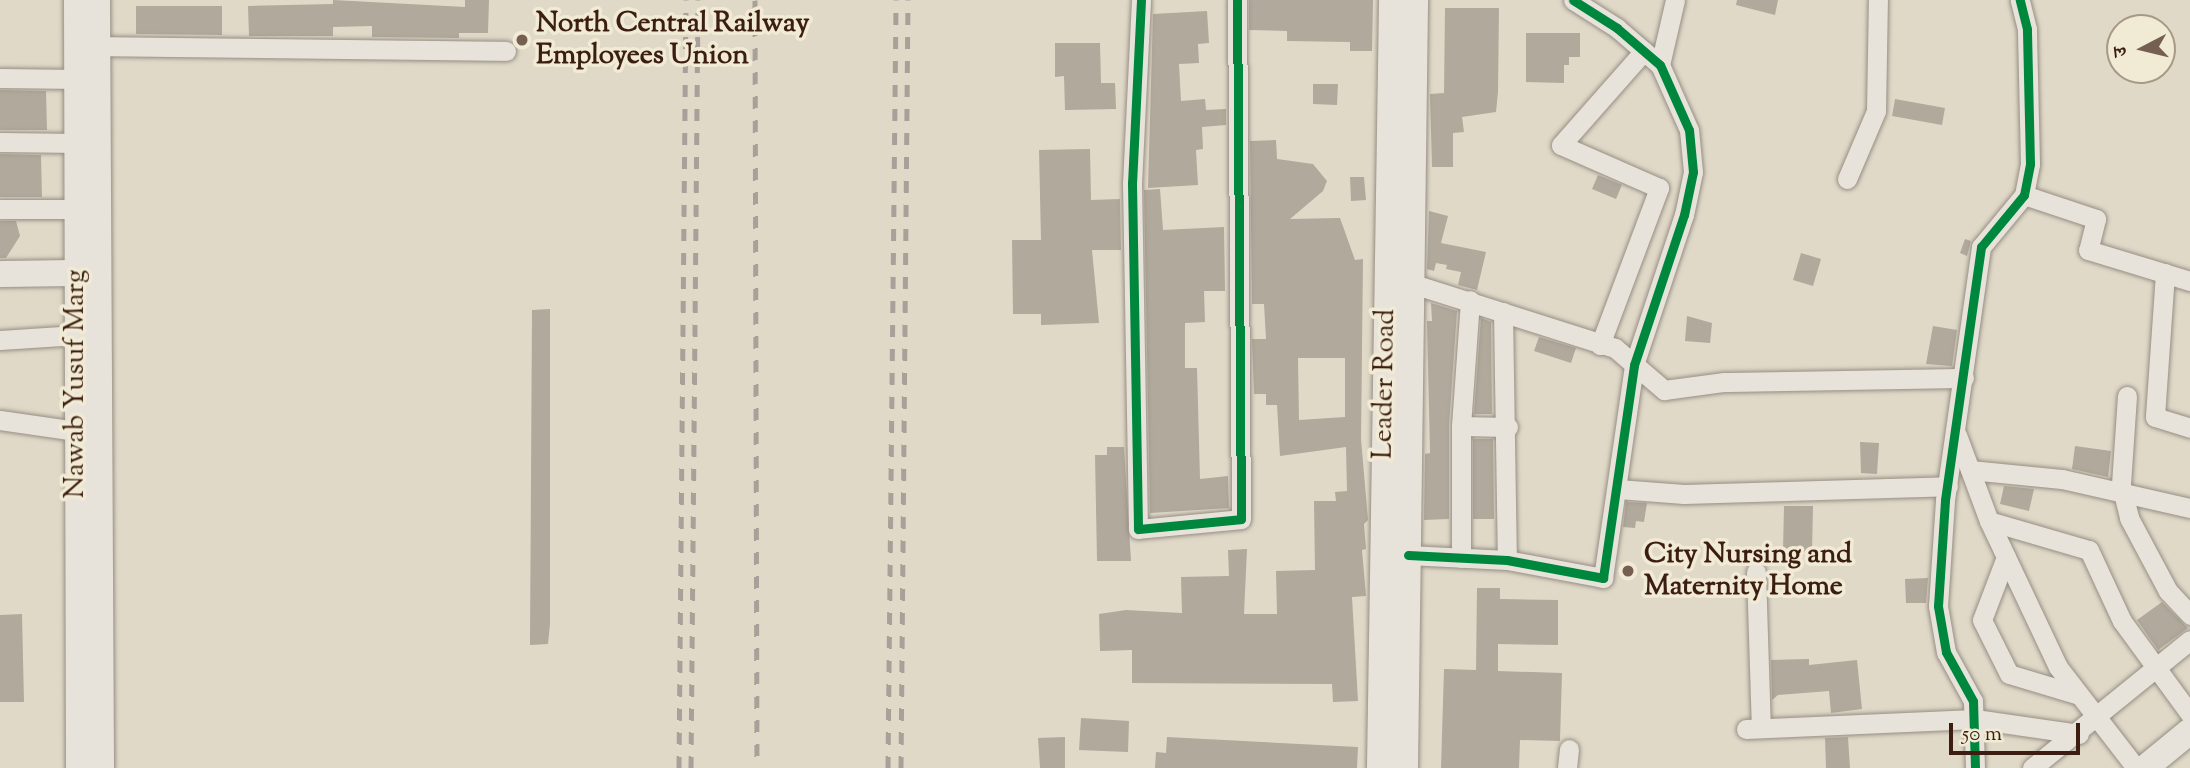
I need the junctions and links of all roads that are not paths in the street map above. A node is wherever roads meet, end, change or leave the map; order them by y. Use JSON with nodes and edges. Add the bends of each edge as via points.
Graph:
{"nodes":[{"id":1,"x":78,"y":0,"type":"edge"},
{"id":2,"x":97,"y":0,"type":"edge"},
{"id":3,"x":1141,"y":0,"type":"edge"},
{"id":4,"x":1237,"y":0,"type":"edge"},
{"id":5,"x":1392,"y":0,"type":"edge"},
{"id":6,"x":1415,"y":0,"type":"edge"},
{"id":7,"x":1573,"y":0,"type":"edge"},
{"id":8,"x":1675,"y":0,"type":"edge"},
{"id":9,"x":1878,"y":0,"type":"edge"},
{"id":10,"x":2020,"y":0,"type":"edge"},
{"id":11,"x":98,"y":46,"type":"junction"},
{"id":12,"x":506,"y":51,"type":"dead end"},
{"id":13,"x":1644,"y":51,"type":"junction"},
{"id":14,"x":1660,"y":65,"type":"junction"},
{"id":15,"x":0,"y":78,"type":"edge"},
{"id":16,"x":78,"y":79,"type":"junction"},
{"id":17,"x":0,"y":142,"type":"edge"},
{"id":18,"x":78,"y":143,"type":"junction"},
{"id":19,"x":1847,"y":179,"type":"dead end"},
{"id":20,"x":2024,"y":195,"type":"junction"},
{"id":21,"x":0,"y":209,"type":"edge"},
{"id":22,"x":77,"y":209,"type":"junction"},
{"id":23,"x":76,"y":273,"type":"junction"},
{"id":24,"x":0,"y":274,"type":"edge"},
{"id":25,"x":2165,"y":274,"type":"junction"},
{"id":26,"x":2190,"y":281,"type":"edge"},
{"id":27,"x":1410,"y":283,"type":"junction"},
{"id":28,"x":1470,"y":300,"type":"junction"},
{"id":29,"x":1503,"y":312,"type":"junction"},
{"id":30,"x":77,"y":335,"type":"junction"},
{"id":31,"x":0,"y":341,"type":"edge"},
{"id":32,"x":1600,"y":345,"type":"junction"},
{"id":33,"x":1634,"y":365,"type":"junction"},
{"id":34,"x":1964,"y":378,"type":"junction"},
{"id":35,"x":2127,"y":396,"type":"dead end"},
{"id":36,"x":0,"y":420,"type":"edge"},
{"id":37,"x":1461,"y":426,"type":"junction"},
{"id":38,"x":1508,"y":427,"type":"junction"},
{"id":39,"x":2190,"y":428,"type":"edge"},
{"id":40,"x":76,"y":431,"type":"junction"},
{"id":41,"x":1956,"y":433,"type":"junction"},
{"id":42,"x":1969,"y":470,"type":"junction"},
{"id":43,"x":1948,"y":485,"type":"junction"},
{"id":44,"x":1618,"y":489,"type":"junction"},
{"id":45,"x":2124,"y":495,"type":"junction"},
{"id":46,"x":2190,"y":508,"type":"edge"},
{"id":47,"x":1989,"y":521,"type":"junction"},
{"id":48,"x":1408,"y":555,"type":"junction"},
{"id":49,"x":2006,"y":557,"type":"junction"},
{"id":50,"x":1461,"y":558,"type":"junction"},
{"id":51,"x":1507,"y":560,"type":"junction"},
{"id":52,"x":1756,"y":572,"type":"dead end"},
{"id":53,"x":2190,"y":615,"type":"edge"},
{"id":54,"x":2190,"y":640,"type":"edge"},
{"id":55,"x":2156,"y":669,"type":"junction"},
{"id":56,"x":2079,"y":695,"type":"junction"},
{"id":57,"x":2190,"y":714,"type":"edge"},
{"id":58,"x":1975,"y":719,"type":"junction"},
{"id":59,"x":2097,"y":719,"type":"junction"},
{"id":60,"x":2190,"y":732,"type":"edge"},
{"id":61,"x":2079,"y":734,"type":"junction"},
{"id":62,"x":2190,"y":749,"type":"edge"},
{"id":63,"x":79,"y":768,"type":"edge"},
{"id":64,"x":101,"y":768,"type":"edge"},
{"id":65,"x":1380,"y":768,"type":"edge"},
{"id":66,"x":1405,"y":768,"type":"edge"},
{"id":67,"x":1975,"y":768,"type":"edge"},
{"id":68,"x":2032,"y":768,"type":"edge"},
{"id":69,"x":2136,"y":768,"type":"edge"},
{"id":70,"x":2145,"y":768,"type":"edge"},
{"id":71,"x":2168,"y":768,"type":"edge"}],
"edges":[{"from":1,"to":16,"type":"main road","name":"Nawab Yusuf Marg"},
{"from":2,"to":11,"type":"main road","name":"Nawab Yusuf Marg"},
{"from":3,"to":4,"type":"street","via":[[1132,183],[1138,529],[1241,519]]},
{"from":5,"to":65,"type":"main road","name":"Leader Road"},
{"from":6,"to":27,"type":"main road","name":"Leader Road"},
{"from":7,"to":13,"type":"street"},
{"from":8,"to":14,"type":"street"},
{"from":9,"to":19,"type":"street","via":[[1876,111]]},
{"from":10,"to":20,"type":"street","via":[[2027,29],[2030,164]]},
{"from":11,"to":12,"type":"street"},
{"from":11,"to":64,"type":"main road","name":"Nawab Yusuf Marg"},
{"from":13,"to":14,"type":"street"},
{"from":13,"to":32,"type":"street","via":[[1561,145],[1659,188]]},
{"from":14,"to":33,"type":"street","via":[[1689,131],[1693,172],[1684,215]]},
{"from":15,"to":16,"type":"street"},
{"from":16,"to":18,"type":"main road","name":"Nawab Yusuf Marg"},
{"from":17,"to":18,"type":"street"},
{"from":18,"to":22,"type":"main road","name":"Nawab Yusuf Marg"},
{"from":20,"to":25,"type":"street","via":[[2096,219],[2088,250]]},
{"from":20,"to":34,"type":"street","via":[[1981,247]]},
{"from":21,"to":22,"type":"street"},
{"from":22,"to":23,"type":"main road","name":"Nawab Yusuf Marg"},
{"from":23,"to":24,"type":"main road"},
{"from":23,"to":30,"type":"main road","name":"Nawab Yusuf Marg"},
{"from":25,"to":26,"type":"street"},
{"from":25,"to":39,"type":"street","via":[[2155,417]]},
{"from":27,"to":28,"type":"street"},
{"from":27,"to":48,"type":"main road","name":"Leader Road"},
{"from":28,"to":29,"type":"street"},
{"from":28,"to":37,"type":"street"},
{"from":29,"to":32,"type":"street"},
{"from":29,"to":38,"type":"street"},
{"from":30,"to":31,"type":"street"},
{"from":30,"to":40,"type":"main road","name":"Nawab Yusuf Marg"},
{"from":32,"to":33,"type":"street","via":[[1615,348]]},
{"from":33,"to":34,"type":"street","via":[[1664,390],[1724,382]]},
{"from":33,"to":44,"type":"street"},
{"from":34,"to":41,"type":"street"},
{"from":35,"to":45,"type":"street"},
{"from":36,"to":40,"type":"street"},
{"from":37,"to":38,"type":"street"},
{"from":37,"to":50,"type":"street"},
{"from":38,"to":51,"type":"street"},
{"from":40,"to":63,"type":"main road","name":"Nawab Yusuf Marg"},
{"from":41,"to":42,"type":"street"},
{"from":41,"to":43,"type":"street"},
{"from":42,"to":45,"type":"street","via":[[2062,479]]},
{"from":42,"to":47,"type":"street"},
{"from":43,"to":44,"type":"street","via":[[1684,494]]},
{"from":43,"to":58,"type":"street","via":[[1938,606],[1947,652],[1973,701]]},
{"from":44,"to":51,"type":"street","via":[[1610,513],[1603,578]]},
{"from":45,"to":46,"type":"street"},
{"from":45,"to":53,"type":"street","via":[[2129,517],[2168,591]]},
{"from":47,"to":49,"type":"street"},
{"from":47,"to":55,"type":"street","via":[[2089,550],[2122,621]]},
{"from":48,"to":50,"type":"street"},
{"from":48,"to":66,"type":"main road","name":"Leader Road"},
{"from":49,"to":56,"type":"street","via":[[2058,667]]},
{"from":49,"to":56,"type":"street","via":[[1982,620],[2009,674]]},
{"from":50,"to":51,"type":"street"},
{"from":52,"to":58,"type":"street","via":[[1754,729]]},
{"from":54,"to":55,"type":"street"},
{"from":55,"to":57,"type":"street"},
{"from":55,"to":59,"type":"street"},
{"from":56,"to":59,"type":"street"},
{"from":58,"to":61,"type":"street"},
{"from":58,"to":67,"type":"street"},
{"from":59,"to":61,"type":"street"},
{"from":59,"to":69,"type":"street"},
{"from":60,"to":70,"type":"main road"},
{"from":61,"to":68,"type":"street"},
{"from":62,"to":71,"type":"main road"}]}
